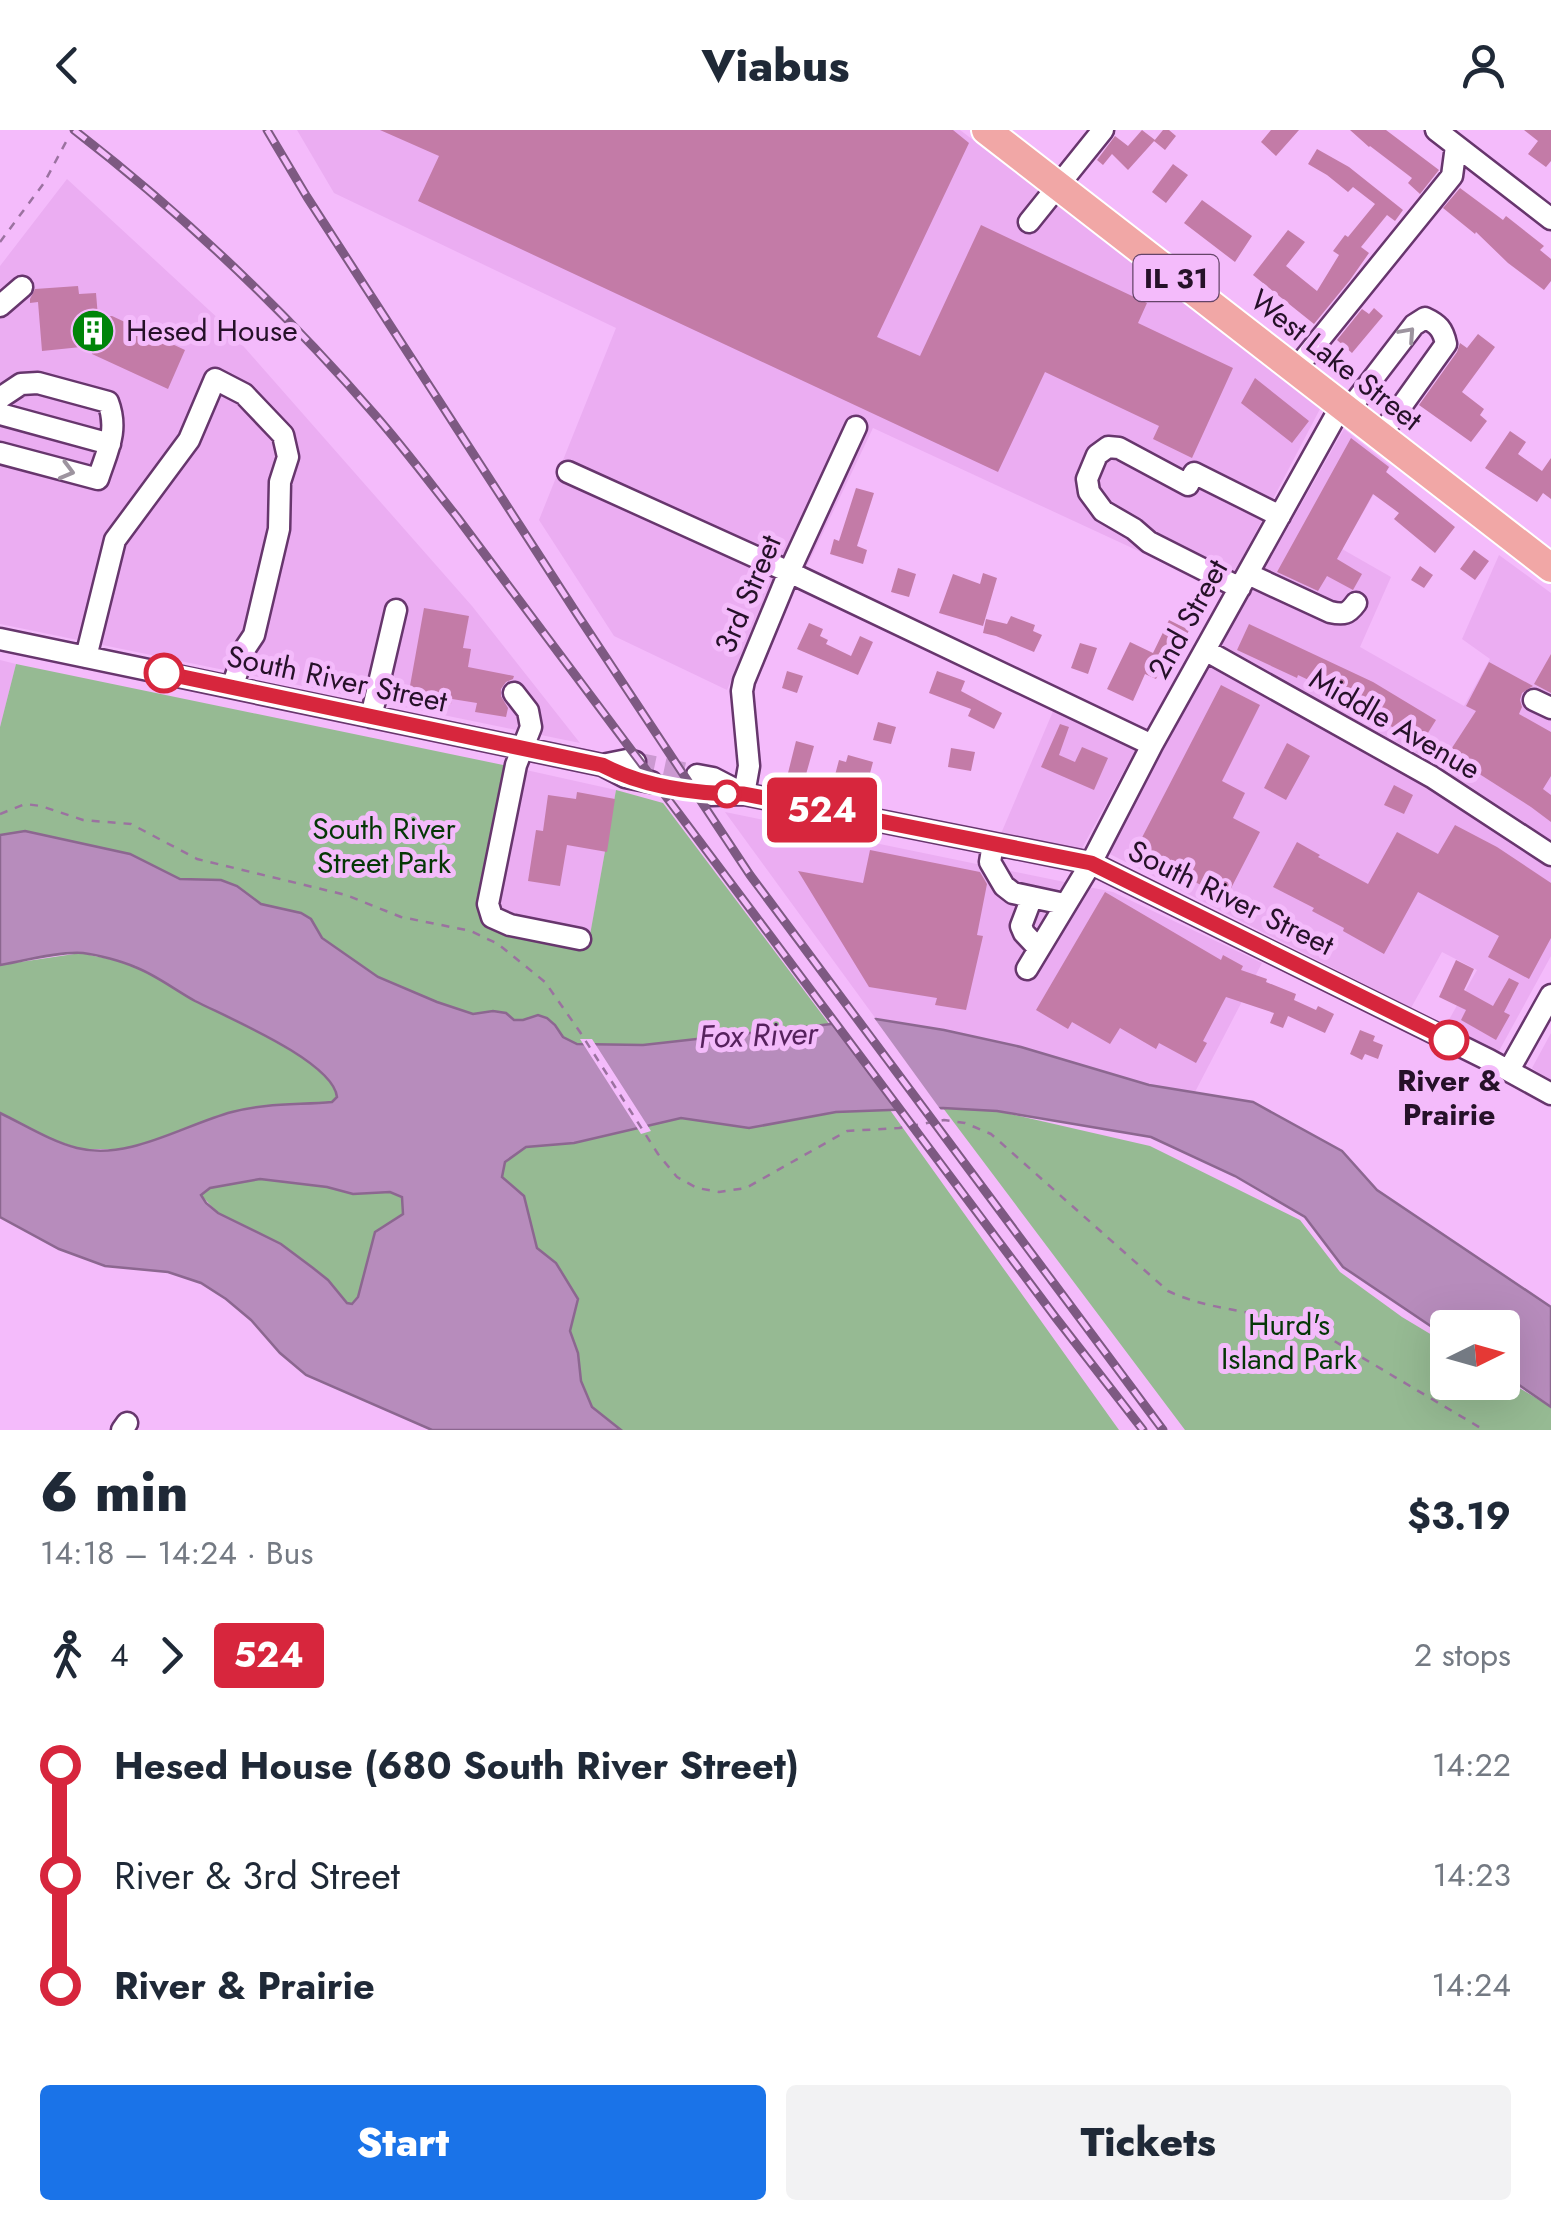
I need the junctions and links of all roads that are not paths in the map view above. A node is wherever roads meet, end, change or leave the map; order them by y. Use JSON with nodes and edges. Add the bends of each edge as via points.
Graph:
{"nodes":[{"id":1,"x":1103,"y":130,"type":"edge"},
{"id":2,"x":1436,"y":130,"type":"edge"},
{"id":3,"x":992,"y":132,"type":"edge"},
{"id":4,"x":1456,"y":146,"type":"junction"},
{"id":5,"x":1058,"y":186,"type":"junction"},
{"id":6,"x":1551,"y":219,"type":"edge"},
{"id":7,"x":1029,"y":222,"type":"dead end"},
{"id":8,"x":22,"y":287,"type":"dead end"},
{"id":9,"x":0,"y":306,"type":"edge"},
{"id":10,"x":1295,"y":370,"type":"junction"},
{"id":11,"x":0,"y":398,"type":"edge"},
{"id":12,"x":1345,"y":409,"type":"junction"},
{"id":13,"x":0,"y":414,"type":"edge"},
{"id":14,"x":856,"y":427,"type":"dead end"},
{"id":15,"x":1380,"y":436,"type":"junction"},
{"id":16,"x":110,"y":444,"type":"junction"},
{"id":17,"x":0,"y":452,"type":"edge"},
{"id":18,"x":568,"y":472,"type":"dead end"},
{"id":19,"x":1280,"y":516,"type":"junction"},
{"id":20,"x":1551,"y":568,"type":"edge"},
{"id":21,"x":789,"y":572,"type":"junction"},
{"id":22,"x":1244,"y":581,"type":"junction"},
{"id":23,"x":1356,"y":603,"type":"dead end"},
{"id":24,"x":396,"y":610,"type":"dead end"},
{"id":25,"x":0,"y":639,"type":"edge"},
{"id":26,"x":1205,"y":650,"type":"junction"},
{"id":27,"x":86,"y":657,"type":"junction"},
{"id":28,"x":232,"y":688,"type":"junction"},
{"id":29,"x":514,"y":693,"type":"dead end"},
{"id":30,"x":371,"y":716,"type":"junction"},
{"id":31,"x":1152,"y":744,"type":"junction"},
{"id":32,"x":523,"y":748,"type":"junction"},
{"id":33,"x":635,"y":762,"type":"tunnel mouth"},
{"id":34,"x":602,"y":765,"type":"junction"},
{"id":35,"x":697,"y":775,"type":"tunnel mouth"},
{"id":36,"x":650,"y":782,"type":"tunnel mouth"},
{"id":37,"x":711,"y":794,"type":"tunnel mouth"},
{"id":38,"x":744,"y":794,"type":"junction"},
{"id":39,"x":993,"y":844,"type":"junction"},
{"id":40,"x":1551,"y":856,"type":"edge"},
{"id":41,"x":1091,"y":863,"type":"junction"},
{"id":42,"x":1032,"y":897,"type":"junction"},
{"id":43,"x":1064,"y":904,"type":"junction"},
{"id":44,"x":580,"y":938,"type":"dead end"},
{"id":45,"x":1039,"y":949,"type":"junction"},
{"id":46,"x":1027,"y":969,"type":"dead end"},
{"id":47,"x":1551,"y":995,"type":"edge"},
{"id":48,"x":1509,"y":1070,"type":"junction"},
{"id":49,"x":1551,"y":1094,"type":"edge"}],
"edges":[{"from":1,"to":5,"type":"street"},
{"from":2,"to":4,"type":"street"},
{"from":3,"to":5,"type":"main road","name":"West Lake Street","number":"IL 31"},
{"from":4,"to":6,"type":"street"},
{"from":4,"to":10,"type":"street","via":[[1452,176]]},
{"from":5,"to":7,"type":"street"},
{"from":5,"to":10,"type":"main road","name":"West Lake Street","number":"IL 31"},
{"from":8,"to":9,"type":"street"},
{"from":10,"to":12,"type":"main road","name":"West Lake Street","number":"IL 31"},
{"from":11,"to":16,"type":"street","via":[[21,384],[38,383],[108,402],[114,417]]},
{"from":12,"to":15,"type":"main road","name":"West Lake Street","number":"IL 31"},
{"from":12,"to":15,"type":"street","name":"2nd Street","one_way":true,"via":[[1414,325],[1425,318],[1438,324],[1446,344]]},
{"from":12,"to":19,"type":"street","name":"2nd Street"},
{"from":13,"to":16,"type":"street"},
{"from":14,"to":21,"type":"street","name":"3rd Street"},
{"from":15,"to":20,"type":"main road","name":"West Lake Street","number":"IL 31"},
{"from":17,"to":16,"type":"street","one_way":true,"via":[[98,479]]},
{"from":18,"to":21,"type":"street"},
{"from":19,"to":22,"type":"street","name":"2nd Street"},
{"from":19,"to":22,"type":"street","via":[[1194,473],[1188,485],[1120,448],[1097,455],[1088,492],[1103,511],[1149,542]]},
{"from":21,"to":31,"type":"street"},
{"from":21,"to":38,"type":"street","name":"3rd Street","via":[[744,681]]},
{"from":22,"to":23,"type":"street","via":[[1330,612],[1350,612]]},
{"from":22,"to":26,"type":"street","name":"2nd Street"},
{"from":24,"to":30,"type":"street"},
{"from":25,"to":27,"type":"street","name":"South River Street"},
{"from":26,"to":31,"type":"street","name":"2nd Street"},
{"from":26,"to":40,"type":"street","name":"Middle Avenue","via":[[1432,776]]},
{"from":27,"to":28,"type":"street","name":"South River Street"},
{"from":27,"to":28,"type":"street","via":[[115,540],[189,440],[215,378],[244,394],[284,435],[288,456],[254,635]]},
{"from":28,"to":30,"type":"street","name":"South River Street"},
{"from":29,"to":32,"type":"street","via":[[531,722]]},
{"from":30,"to":32,"type":"street","name":"South River Street"},
{"from":31,"to":41,"type":"street","name":"2nd Street"},
{"from":32,"to":34,"type":"street","name":"South River Street"},
{"from":32,"to":44,"type":"street","via":[[488,904],[492,917],[510,925]]},
{"from":33,"to":34,"type":"street","name":"South River Street"},
{"from":34,"to":36,"type":"street","name":"South River Street"},
{"from":35,"to":38,"type":"street","name":"South River Street"},
{"from":37,"to":38,"type":"street","name":"South River Street"},
{"from":38,"to":39,"type":"street","name":"South River Street"},
{"from":39,"to":41,"type":"street","name":"South River Street"},
{"from":39,"to":42,"type":"street","via":[[990,862],[1004,886]]},
{"from":41,"to":43,"type":"street","name":"2nd Street"},
{"from":41,"to":48,"type":"street","name":"South River Street"},
{"from":42,"to":43,"type":"street"},
{"from":42,"to":45,"type":"street","via":[[1021,926]]},
{"from":43,"to":45,"type":"street","name":"2nd Street"},
{"from":45,"to":46,"type":"street","name":"2nd Street"},
{"from":47,"to":48,"type":"street"},
{"from":48,"to":49,"type":"street","name":"South River Street"}]}
